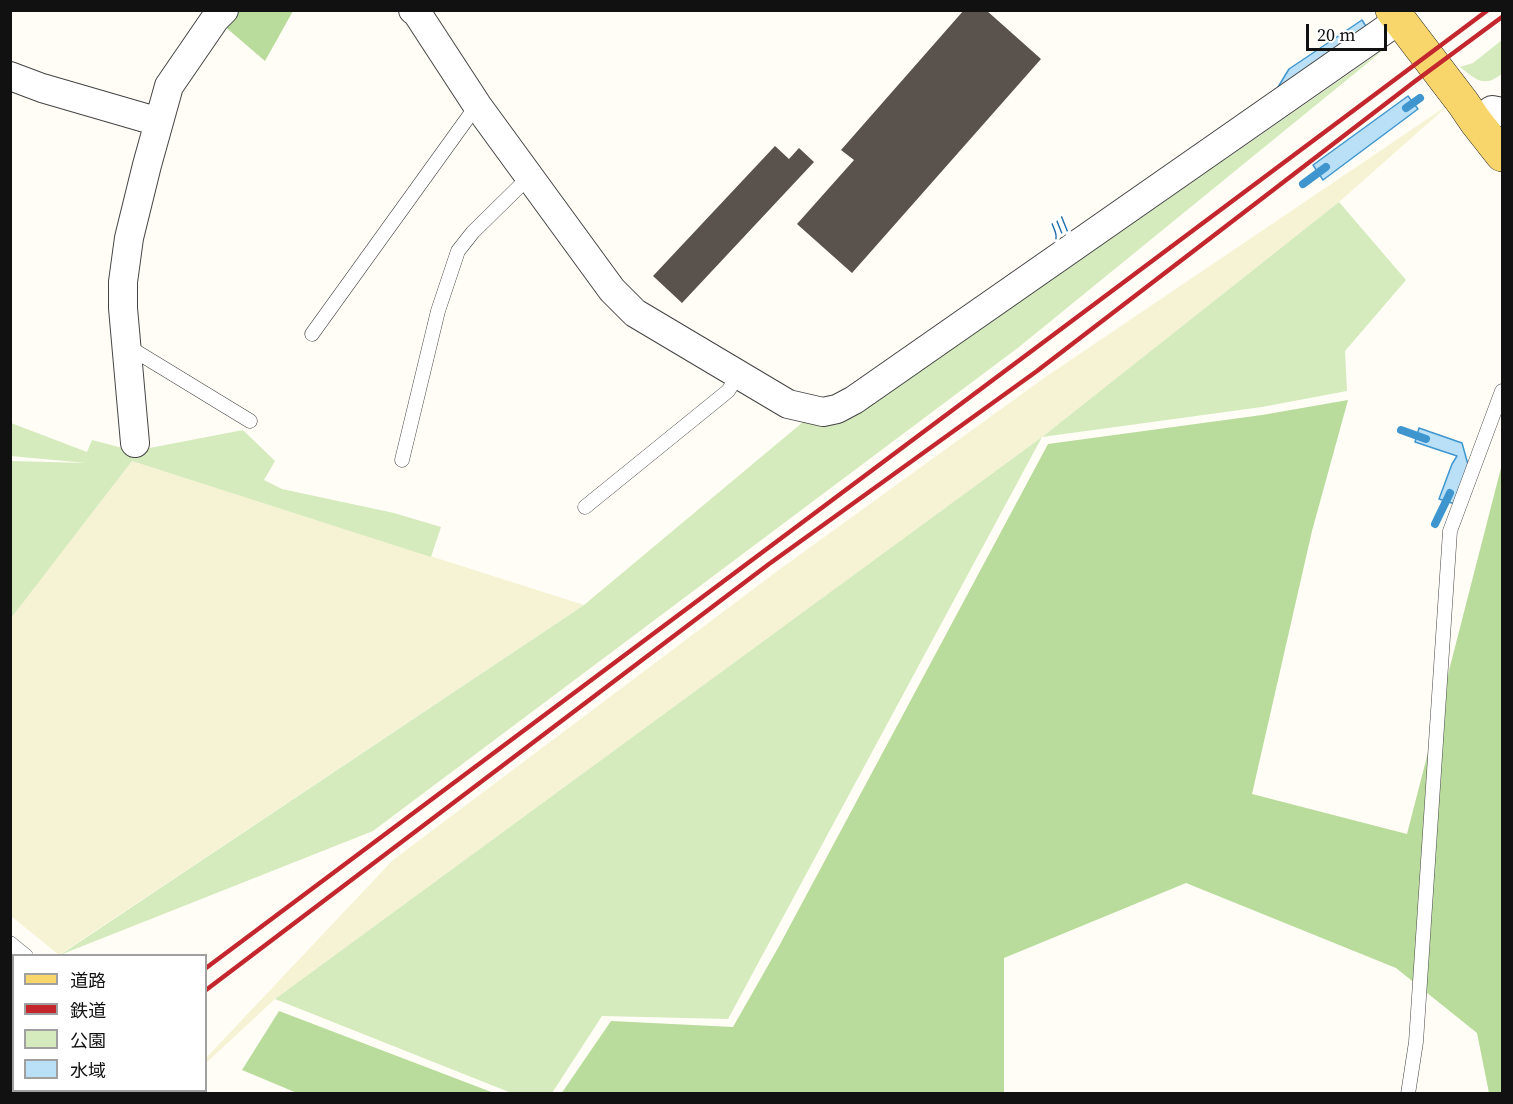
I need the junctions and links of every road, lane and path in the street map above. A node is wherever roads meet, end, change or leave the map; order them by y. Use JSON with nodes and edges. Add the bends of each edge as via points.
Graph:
{"nodes":[{"id":1,"x":224,"y":10,"type":"edge"},
{"id":2,"x":413,"y":10,"type":"edge"},
{"id":3,"x":1399,"y":14,"type":"edge"},
{"id":4,"x":10,"y":76,"type":"edge"},
{"id":5,"x":477,"y":105,"type":"junction"},
{"id":6,"x":1489,"y":117,"type":"edge"},
{"id":7,"x":159,"y":122,"type":"junction"},
{"id":8,"x":1503,"y":154,"type":"edge"},
{"id":9,"x":529,"y":177,"type":"junction"},
{"id":10,"x":312,"y":334,"type":"dead end"},
{"id":11,"x":126,"y":346,"type":"junction"},
{"id":12,"x":739,"y":374,"type":"junction"},
{"id":13,"x":1503,"y":391,"type":"edge"},
{"id":14,"x":250,"y":422,"type":"dead end"},
{"id":15,"x":135,"y":442,"type":"dead end"},
{"id":16,"x":402,"y":460,"type":"dead end"},
{"id":17,"x":585,"y":507,"type":"dead end"},
{"id":18,"x":10,"y":943,"type":"edge"},
{"id":19,"x":24,"y":954,"type":"edge"},
{"id":20,"x":1408,"y":1094,"type":"edge"}],
"edges":[{"from":1,"to":7,"type":"street","via":[[169,86]]},
{"from":2,"to":5,"type":"street"},
{"from":3,"to":6,"type":"main road","via":[[1463,103]]},
{"from":3,"to":12,"type":"street","via":[[854,400],[823,412],[809,409],[788,404]]},
{"from":4,"to":7,"type":"street"},
{"from":5,"to":9,"type":"street"},
{"from":5,"to":10,"type":"lane"},
{"from":6,"to":8,"type":"main road"},
{"from":7,"to":11,"type":"street","via":[[129,238],[123,282]]},
{"from":9,"to":12,"type":"street","via":[[612,290],[635,313]]},
{"from":9,"to":16,"type":"lane","via":[[472,231],[458,251],[438,311]]},
{"from":11,"to":14,"type":"lane"},
{"from":11,"to":15,"type":"street"},
{"from":12,"to":17,"type":"lane","via":[[728,392]]},
{"from":13,"to":20,"type":"lane","via":[[1450,531],[1416,1042]]},
{"from":18,"to":19,"type":"lane"}]}
